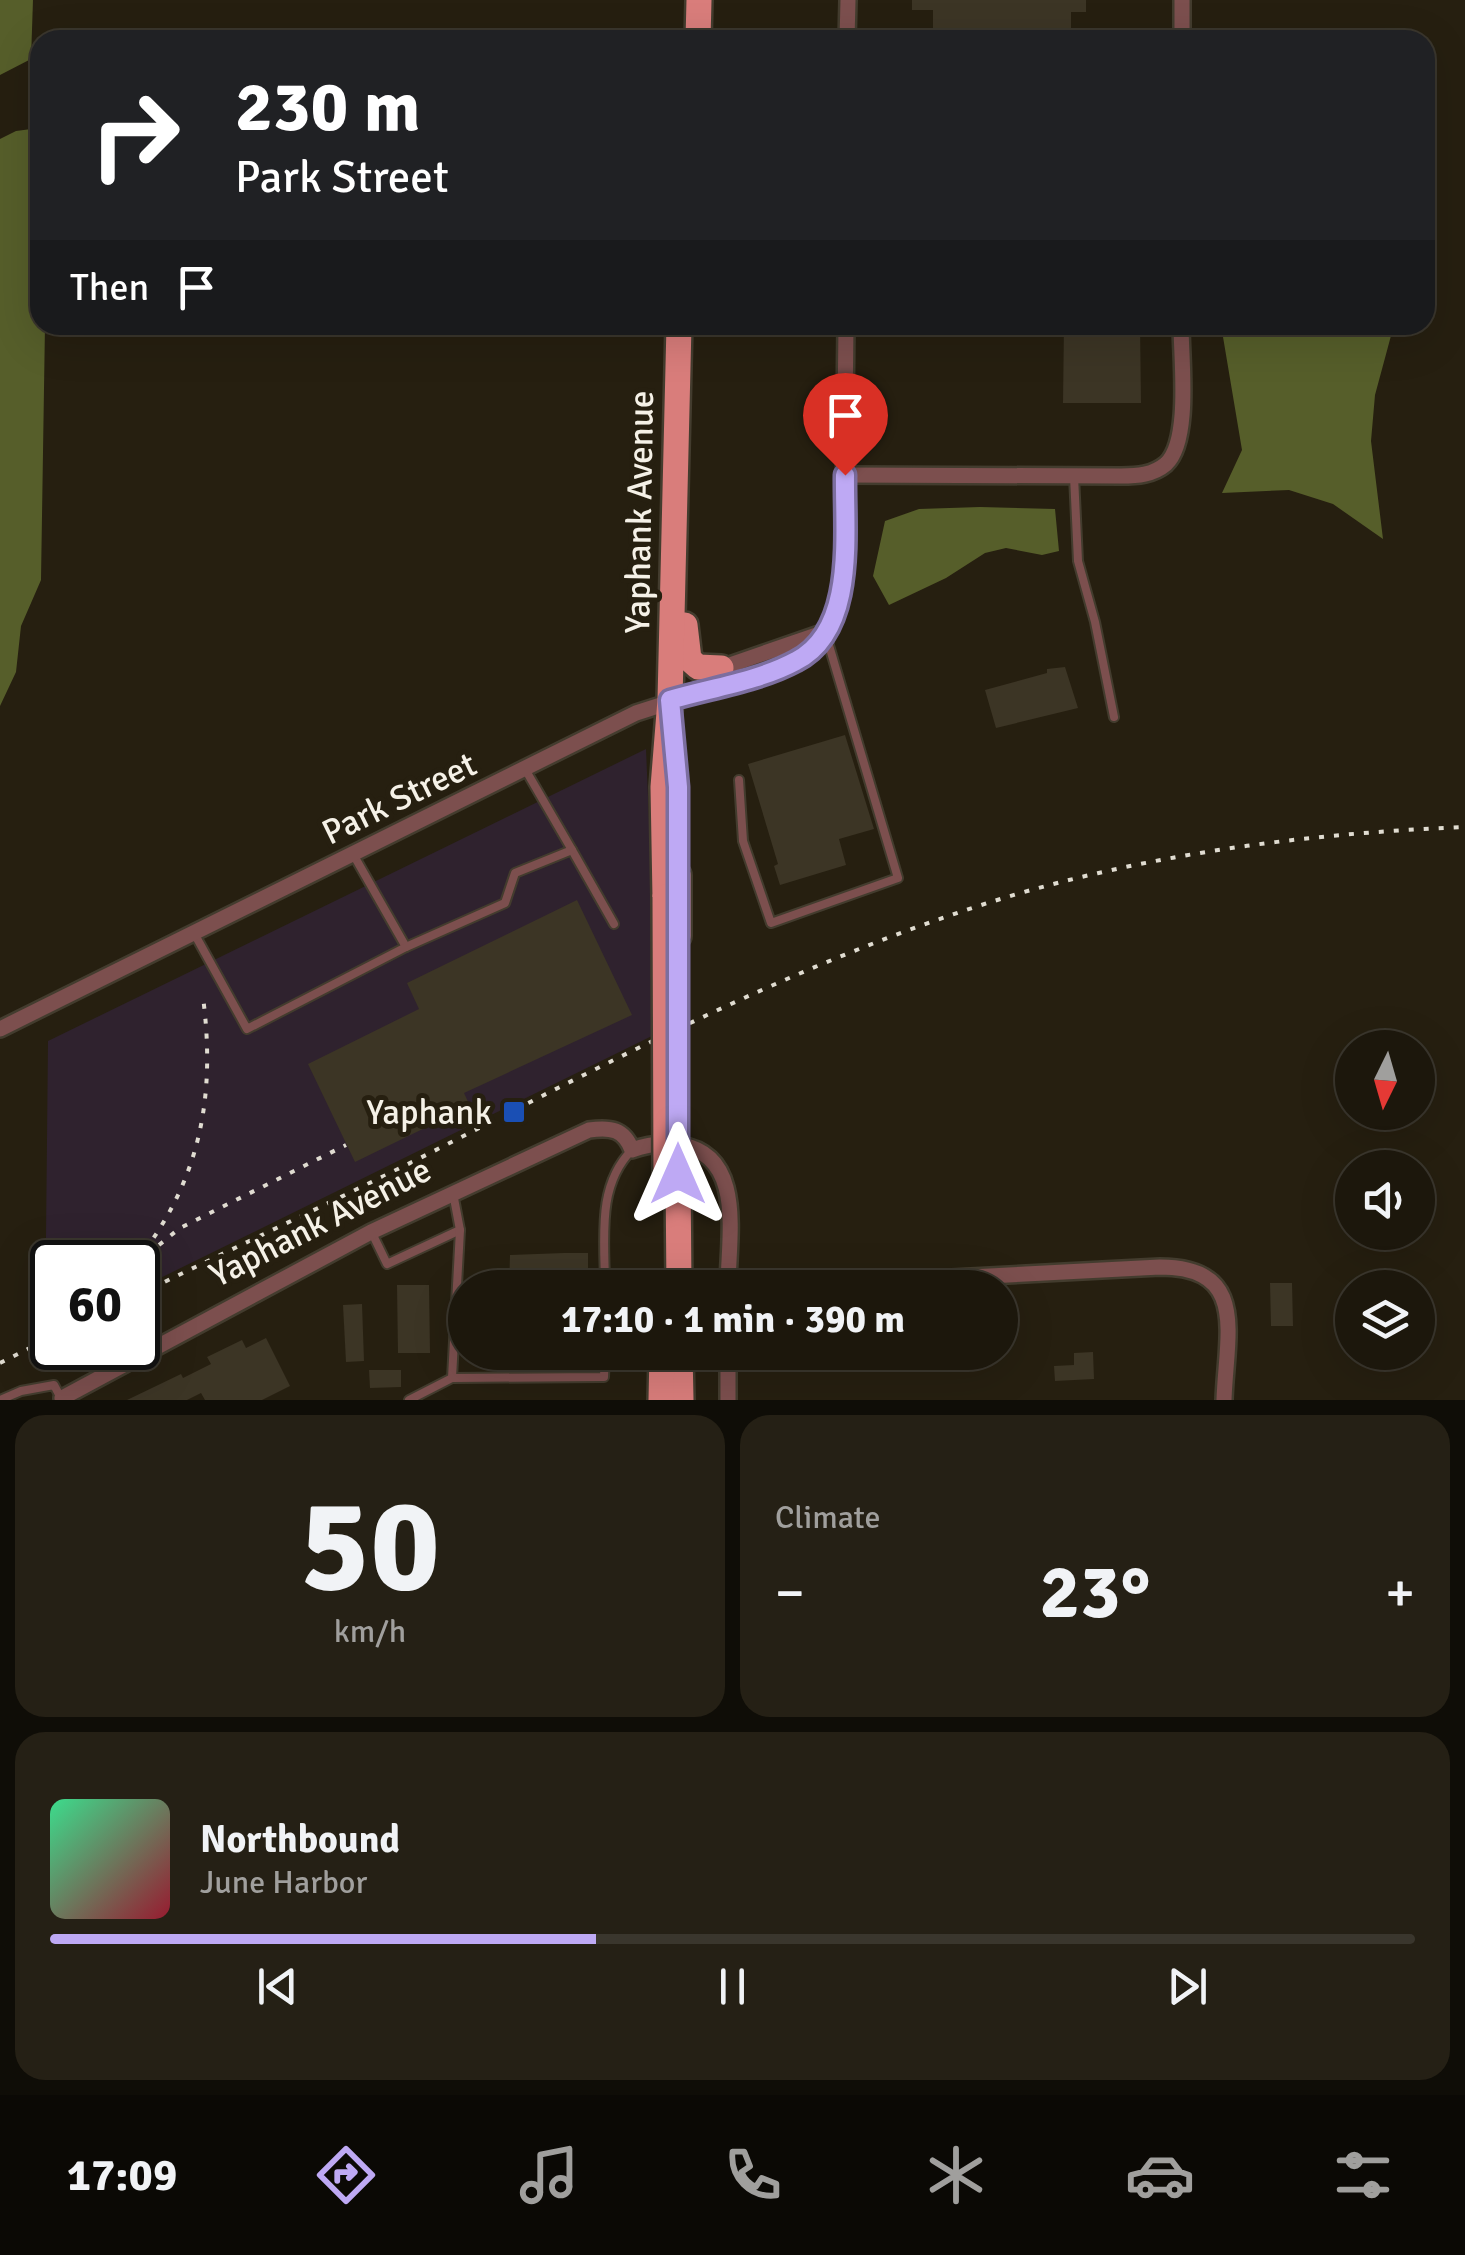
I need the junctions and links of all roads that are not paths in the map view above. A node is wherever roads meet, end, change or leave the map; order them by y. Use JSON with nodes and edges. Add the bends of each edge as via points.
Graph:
{"nodes":[{"id":1,"x":682,"y":0,"type":"edge"},
{"id":2,"x":700,"y":0,"type":"edge"},
{"id":3,"x":848,"y":0,"type":"edge"},
{"id":4,"x":1182,"y":0,"type":"edge"},
{"id":5,"x":681,"y":30,"type":"edge"},
{"id":6,"x":698,"y":30,"type":"edge"},
{"id":7,"x":848,"y":30,"type":"edge"},
{"id":8,"x":1182,"y":30,"type":"edge"},
{"id":9,"x":679,"y":335,"type":"edge"},
{"id":10,"x":846,"y":335,"type":"edge"},
{"id":11,"x":1181,"y":335,"type":"edge"},
{"id":12,"x":845,"y":475,"type":"junction"},
{"id":13,"x":1074,"y":476,"type":"junction"},
{"id":14,"x":672,"y":560,"type":"junction"},
{"id":15,"x":825,"y":632,"type":"junction"},
{"id":16,"x":720,"y":668,"type":"joint"},
{"id":17,"x":670,"y":700,"type":"junction"},
{"id":18,"x":1114,"y":717,"type":"dead end"},
{"id":19,"x":525,"y":769,"type":"junction"},
{"id":20,"x":739,"y":780,"type":"dead end"},
{"id":21,"x":572,"y":850,"type":"junction"},
{"id":22,"x":353,"y":854,"type":"junction"},
{"id":23,"x":614,"y":924,"type":"dead end"},
{"id":24,"x":194,"y":933,"type":"junction"},
{"id":25,"x":406,"y":947,"type":"junction"},
{"id":26,"x":0,"y":1028,"type":"edge"},
{"id":27,"x":632,"y":1150,"type":"junction"},
{"id":28,"x":672,"y":1174,"type":"junction"},
{"id":29,"x":452,"y":1192,"type":"junction"},
{"id":30,"x":460,"y":1230,"type":"junction"},
{"id":31,"x":371,"y":1232,"type":"junction"},
{"id":32,"x":606,"y":1270,"type":"edge"},
{"id":33,"x":665,"y":1270,"type":"edge"},
{"id":34,"x":679,"y":1270,"type":"edge"},
{"id":35,"x":728,"y":1270,"type":"edge"},
{"id":36,"x":1018,"y":1274,"type":"edge"},
{"id":37,"x":604,"y":1370,"type":"edge"},
{"id":38,"x":661,"y":1370,"type":"edge"},
{"id":39,"x":680,"y":1370,"type":"edge"},
{"id":40,"x":728,"y":1370,"type":"edge"},
{"id":41,"x":452,"y":1378,"type":"junction"},
{"id":42,"x":62,"y":1399,"type":"edge"},
{"id":43,"x":0,"y":1400,"type":"edge"},
{"id":44,"x":409,"y":1400,"type":"edge"},
{"id":45,"x":660,"y":1400,"type":"edge"},
{"id":46,"x":681,"y":1400,"type":"edge"},
{"id":47,"x":728,"y":1400,"type":"edge"},
{"id":48,"x":1224,"y":1400,"type":"edge"}],
"edges":[{"from":1,"to":5,"type":"main road"},
{"from":2,"to":6,"type":"main road"},
{"from":3,"to":7,"type":"street"},
{"from":4,"to":8,"type":"street"},
{"from":9,"to":14,"type":"main road","name":"Yaphank Avenue"},
{"from":10,"to":12,"type":"street","name":"Park Street"},
{"from":11,"to":13,"type":"street","via":[[1180,435],[1169,461],[1146,474]]},
{"from":12,"to":13,"type":"street"},
{"from":12,"to":15,"type":"street","name":"Park Street","via":[[843,583]]},
{"from":13,"to":18,"type":"lane","via":[[1078,561]]},
{"from":14,"to":16,"type":"main road","via":[[689,658],[698,667]]},
{"from":14,"to":17,"type":"main road","name":"Yaphank Avenue"},
{"from":15,"to":16,"type":"street"},
{"from":15,"to":17,"type":"street","name":"Park Street","via":[[795,662]]},
{"from":15,"to":20,"type":"lane","via":[[898,878],[771,923],[743,840]]},
{"from":17,"to":19,"type":"street","name":"Park Street"},
{"from":17,"to":28,"type":"main road","name":"Yaphank Avenue","via":[[663,787],[672,896]]},
{"from":19,"to":21,"type":"lane"},
{"from":19,"to":22,"type":"street","name":"Park Street"},
{"from":21,"to":23,"type":"lane"},
{"from":21,"to":25,"type":"lane","via":[[515,873],[505,903]]},
{"from":22,"to":24,"type":"street","name":"Park Street"},
{"from":22,"to":25,"type":"lane"},
{"from":24,"to":25,"type":"lane","via":[[246,1029]]},
{"from":24,"to":26,"type":"street","name":"Park Street"},
{"from":27,"to":29,"type":"street","name":"Yaphank Avenue","via":[[617,1130],[589,1130]]},
{"from":27,"to":32,"type":"lane","via":[[608,1190]]},
{"from":27,"to":35,"type":"street","via":[[684,1146],[705,1153],[723,1172]]},
{"from":28,"to":33,"type":"main road","name":"Yaphank Avenue"},
{"from":28,"to":34,"type":"main road","name":"Yaphank Avenue"},
{"from":29,"to":30,"type":"lane"},
{"from":29,"to":31,"type":"street","name":"Yaphank Avenue"},
{"from":30,"to":31,"type":"lane","via":[[386,1264]]},
{"from":30,"to":41,"type":"lane"},
{"from":31,"to":42,"type":"street","name":"Yaphank Avenue"},
{"from":36,"to":48,"type":"street","via":[[1160,1266],[1209,1276],[1226,1307]]},
{"from":37,"to":41,"type":"lane","via":[[604,1377]]},
{"from":38,"to":45,"type":"main road"},
{"from":39,"to":46,"type":"main road"},
{"from":40,"to":47,"type":"street"},
{"from":41,"to":44,"type":"lane"},
{"from":42,"to":43,"type":"lane","via":[[54,1385]]}]}
